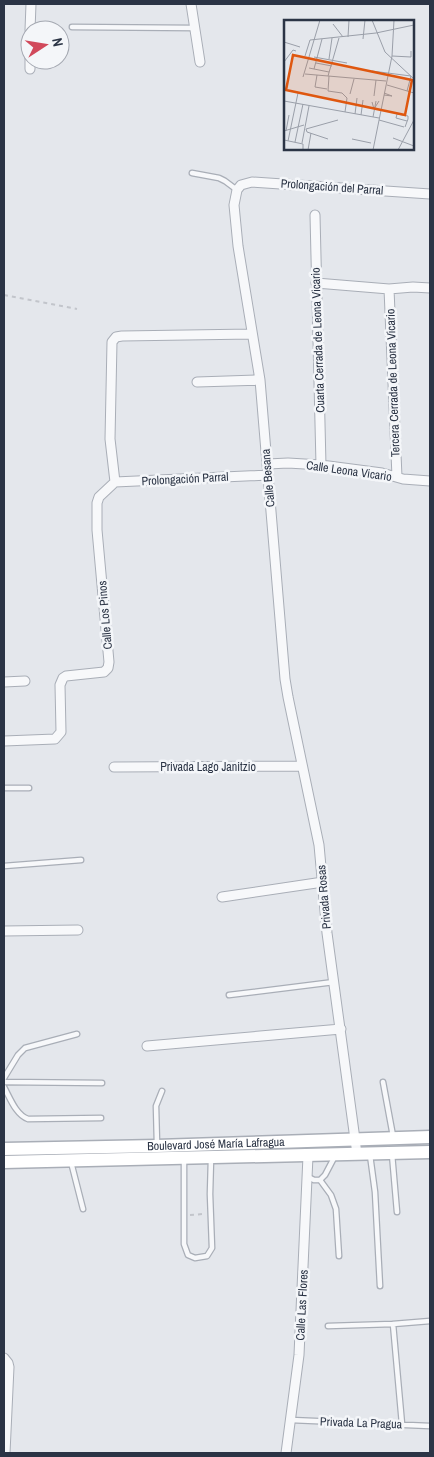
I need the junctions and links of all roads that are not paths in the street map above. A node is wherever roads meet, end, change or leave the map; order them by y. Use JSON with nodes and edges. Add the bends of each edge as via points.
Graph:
{"nodes":[{"id":1,"x":31,"y":4,"type":"edge"},
{"id":2,"x":191,"y":4,"type":"edge"},
{"id":3,"x":30,"y":20,"type":"edge"},
{"id":4,"x":72,"y":27,"type":"dead end"},
{"id":5,"x":195,"y":28,"type":"junction"},
{"id":6,"x":200,"y":62,"type":"dead end"},
{"id":7,"x":192,"y":173,"type":"dead end"},
{"id":8,"x":237,"y":190,"type":"junction"},
{"id":9,"x":430,"y":194,"type":"edge"},
{"id":10,"x":315,"y":215,"type":"dead end"},
{"id":11,"x":316,"y":283,"type":"junction"},
{"id":12,"x":430,"y":288,"type":"edge"},
{"id":13,"x":390,"y":289,"type":"junction"},
{"id":14,"x":252,"y":334,"type":"junction"},
{"id":15,"x":260,"y":380,"type":"junction"},
{"id":16,"x":197,"y":382,"type":"dead end"},
{"id":17,"x":268,"y":464,"type":"junction"},
{"id":18,"x":322,"y":466,"type":"junction"},
{"id":19,"x":268,"y":475,"type":"junction"},
{"id":20,"x":397,"y":477,"type":"junction"},
{"id":21,"x":430,"y":481,"type":"edge"},
{"id":22,"x":115,"y":482,"type":"junction"},
{"id":23,"x":25,"y":681,"type":"dead end"},
{"id":24,"x":4,"y":682,"type":"edge"},
{"id":25,"x":4,"y":741,"type":"edge"},
{"id":26,"x":302,"y":766,"type":"junction"},
{"id":27,"x":114,"y":767,"type":"dead end"},
{"id":28,"x":4,"y":788,"type":"edge"},
{"id":29,"x":29,"y":788,"type":"dead end"},
{"id":30,"x":81,"y":860,"type":"dead end"},
{"id":31,"x":4,"y":866,"type":"edge"},
{"id":32,"x":323,"y":882,"type":"junction"},
{"id":33,"x":222,"y":897,"type":"dead end"},
{"id":34,"x":78,"y":930,"type":"dead end"},
{"id":35,"x":4,"y":932,"type":"edge"},
{"id":36,"x":334,"y":982,"type":"junction"},
{"id":37,"x":229,"y":995,"type":"dead end"},
{"id":38,"x":341,"y":1029,"type":"junction"},
{"id":39,"x":77,"y":1034,"type":"dead end"},
{"id":40,"x":147,"y":1046,"type":"dead end"},
{"id":41,"x":4,"y":1078,"type":"edge"},
{"id":42,"x":4,"y":1082,"type":"edge"},
{"id":43,"x":383,"y":1082,"type":"dead end"},
{"id":44,"x":102,"y":1083,"type":"dead end"},
{"id":45,"x":4,"y":1087,"type":"edge"},
{"id":46,"x":162,"y":1091,"type":"dead end"},
{"id":47,"x":101,"y":1118,"type":"dead end"},
{"id":48,"x":430,"y":1136,"type":"edge"},
{"id":49,"x":393,"y":1138,"type":"junction"},
{"id":50,"x":355,"y":1140,"type":"junction"},
{"id":51,"x":157,"y":1146,"type":"junction"},
{"id":52,"x":4,"y":1149,"type":"edge"},
{"id":53,"x":430,"y":1152,"type":"edge"},
{"id":54,"x":370,"y":1153,"type":"junction"},
{"id":55,"x":392,"y":1153,"type":"junction"},
{"id":56,"x":357,"y":1154,"type":"junction"},
{"id":57,"x":335,"y":1155,"type":"junction"},
{"id":58,"x":308,"y":1156,"type":"junction"},
{"id":59,"x":184,"y":1158,"type":"junction"},
{"id":60,"x":211,"y":1158,"type":"junction"},
{"id":61,"x":71,"y":1161,"type":"junction"},
{"id":62,"x":4,"y":1162,"type":"edge"},
{"id":63,"x":4,"y":1170,"type":"edge"},
{"id":64,"x":308,"y":1177,"type":"junction"},
{"id":65,"x":320,"y":1180,"type":"junction"},
{"id":66,"x":83,"y":1209,"type":"dead end"},
{"id":67,"x":397,"y":1212,"type":"dead end"},
{"id":68,"x":339,"y":1256,"type":"dead end"},
{"id":69,"x":380,"y":1286,"type":"dead end"},
{"id":70,"x":430,"y":1322,"type":"edge"},
{"id":71,"x":393,"y":1324,"type":"junction"},
{"id":72,"x":328,"y":1326,"type":"dead end"},
{"id":73,"x":4,"y":1358,"type":"edge"},
{"id":74,"x":291,"y":1420,"type":"junction"},
{"id":75,"x":402,"y":1424,"type":"junction"},
{"id":76,"x":430,"y":1426,"type":"edge"},
{"id":77,"x":5,"y":1453,"type":"edge"},
{"id":78,"x":286,"y":1453,"type":"edge"}],
"edges":[{"from":1,"to":3,"type":"street"},
{"from":2,"to":5,"type":"street"},
{"from":4,"to":5,"type":"lane"},
{"from":5,"to":6,"type":"street"},
{"from":7,"to":8,"type":"lane","via":[[225,180]]},
{"from":8,"to":9,"type":"street","name":"Prolongación del Parral","via":[[241,185],[252,182]]},
{"from":8,"to":14,"type":"street","name":"Calle Besana","via":[[235,215]]},
{"from":10,"to":11,"type":"street","name":"Cuarta Cerrada de Leona Vicario"},
{"from":11,"to":13,"type":"street"},
{"from":11,"to":18,"type":"street","name":"Cuarta Cerrada de Leona Vicario"},
{"from":12,"to":13,"type":"street"},
{"from":13,"to":20,"type":"street","name":"Tercera Cerrada de Leona Vicario"},
{"from":14,"to":15,"type":"street","name":"Calle Besana"},
{"from":14,"to":22,"type":"street","via":[[122,336],[114,339],[110,439]]},
{"from":15,"to":16,"type":"street"},
{"from":15,"to":17,"type":"street","name":"Calle Besana"},
{"from":17,"to":18,"type":"street","name":"Calle Leona Vicario"},
{"from":17,"to":19,"type":"street","name":"Calle Besana"},
{"from":18,"to":20,"type":"street","name":"Calle Leona Vicario"},
{"from":19,"to":22,"type":"street","name":"Prolongación Parral"},
{"from":19,"to":26,"type":"street","name":"Calle Besana","via":[[285,679]]},
{"from":20,"to":21,"type":"street","name":"Calle Leona Vicario"},
{"from":22,"to":25,"type":"street","name":"Calle Los Pinos","via":[[97,503],[108,668],[104,672],[63,678],[60,685],[61,732],[55,739]]},
{"from":23,"to":24,"type":"street"},
{"from":26,"to":27,"type":"street","name":"Privada Lago Janitzio"},
{"from":26,"to":32,"type":"street","name":"Privada Rosas","via":[[319,845]]},
{"from":28,"to":29,"type":"lane"},
{"from":30,"to":31,"type":"lane"},
{"from":32,"to":33,"type":"street"},
{"from":32,"to":36,"type":"street","name":"Privada Rosas"},
{"from":34,"to":35,"type":"street"},
{"from":36,"to":37,"type":"lane"},
{"from":36,"to":38,"type":"street","name":"Privada Rosas"},
{"from":38,"to":40,"type":"street"},
{"from":38,"to":50,"type":"street","name":"Privada Rosas"},
{"from":39,"to":41,"type":"lane","via":[[25,1048]]},
{"from":42,"to":44,"type":"lane"},
{"from":43,"to":49,"type":"lane"},
{"from":45,"to":47,"type":"lane","via":[[19,1114],[28,1119]]},
{"from":46,"to":51,"type":"lane","via":[[156,1106]]},
{"from":48,"to":49,"type":"main road","name":"Boulevard José María Lafragua"},
{"from":49,"to":50,"type":"main road","name":"Boulevard José María Lafragua"},
{"from":50,"to":51,"type":"main road","name":"Boulevard José María Lafragua"},
{"from":50,"to":56,"type":"street","name":"Privada Rosas"},
{"from":51,"to":52,"type":"main road","name":"Boulevard José María Lafragua"},
{"from":53,"to":55,"type":"main road","name":"Boulevard José María Lafragua"},
{"from":54,"to":55,"type":"main road","name":"Boulevard José María Lafragua"},
{"from":54,"to":56,"type":"main road","name":"Boulevard José María Lafragua"},
{"from":54,"to":69,"type":"lane"},
{"from":55,"to":67,"type":"lane"},
{"from":56,"to":57,"type":"main road","name":"Boulevard José María Lafragua"},
{"from":57,"to":58,"type":"main road","name":"Boulevard José María Lafragua"},
{"from":57,"to":65,"type":"lane"},
{"from":58,"to":60,"type":"main road","name":"Boulevard José María Lafragua"},
{"from":58,"to":64,"type":"street","name":"Calle Las Flores"},
{"from":59,"to":60,"type":"main road","name":"Boulevard José María Lafragua"},
{"from":59,"to":60,"type":"lane","via":[[184,1244],[188,1255],[195,1258],[207,1256],[212,1248]]},
{"from":59,"to":61,"type":"main road","name":"Boulevard José María Lafragua"},
{"from":61,"to":62,"type":"main road","name":"Boulevard José María Lafragua"},
{"from":61,"to":66,"type":"lane"},
{"from":62,"to":63,"type":"lane"},
{"from":64,"to":65,"type":"lane"},
{"from":64,"to":74,"type":"street","name":"Calle Las Flores","via":[[299,1355]]},
{"from":65,"to":68,"type":"lane","via":[[336,1209]]},
{"from":70,"to":71,"type":"lane"},
{"from":71,"to":72,"type":"lane"},
{"from":71,"to":75,"type":"lane"},
{"from":73,"to":77,"type":"street","via":[[9,1367]]},
{"from":74,"to":75,"type":"lane","name":"Privada La Pragua"},
{"from":74,"to":78,"type":"street","name":"Calle Las Flores"},
{"from":75,"to":76,"type":"lane","name":"Privada La Pragua"}]}
